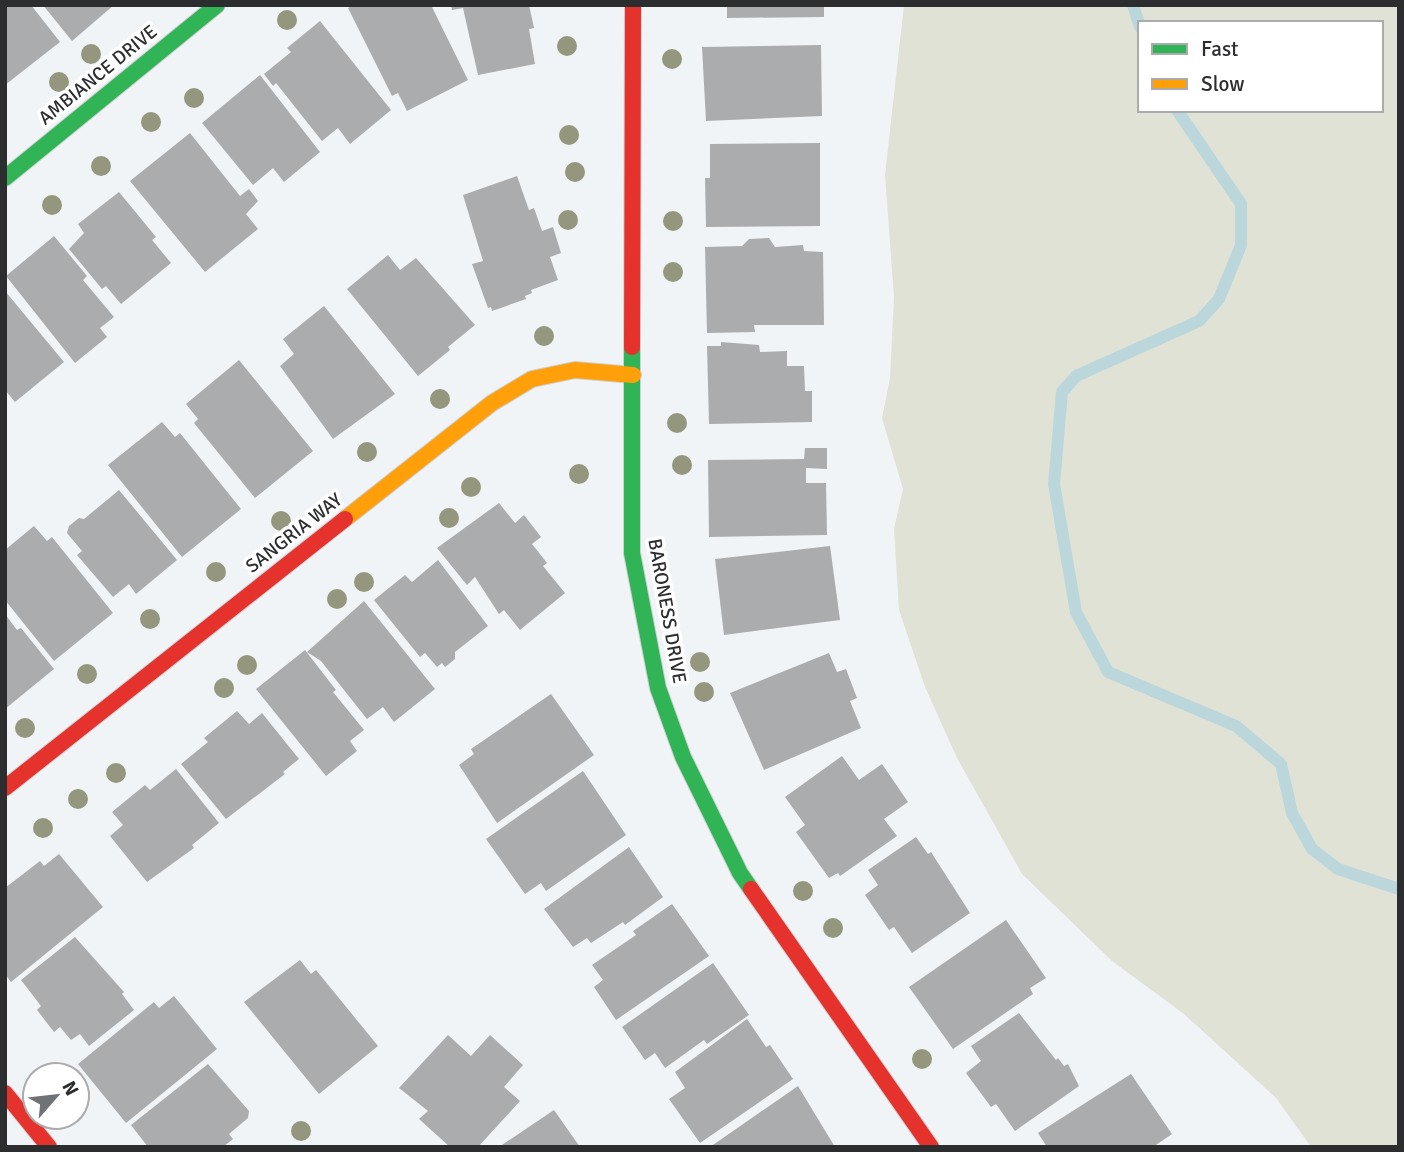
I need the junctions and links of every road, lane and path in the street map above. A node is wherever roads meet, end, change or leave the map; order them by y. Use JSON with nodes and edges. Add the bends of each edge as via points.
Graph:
{"nodes":[{"id":1,"x":217,"y":5,"type":"edge"},
{"id":2,"x":633,"y":5,"type":"edge"},
{"id":3,"x":5,"y":178,"type":"edge"},
{"id":4,"x":633,"y":375,"type":"junction"},
{"id":5,"x":5,"y":788,"type":"edge"},
{"id":6,"x":5,"y":1093,"type":"edge"},
{"id":7,"x":48,"y":1147,"type":"edge"},
{"id":8,"x":931,"y":1147,"type":"edge"}],
"edges":[{"from":1,"to":3,"type":"street","name":"AMBIANCE DRIVE"},
{"from":2,"to":4,"type":"street","name":"BARONESS DRIVE"},
{"from":4,"to":5,"type":"street","name":"SANGRIA WAY","via":[[575,370],[532,379],[492,403]]},
{"from":4,"to":8,"type":"street","name":"BARONESS DRIVE","via":[[632,553],[658,688],[683,757],[740,873]]},
{"from":6,"to":7,"type":"street"}]}
